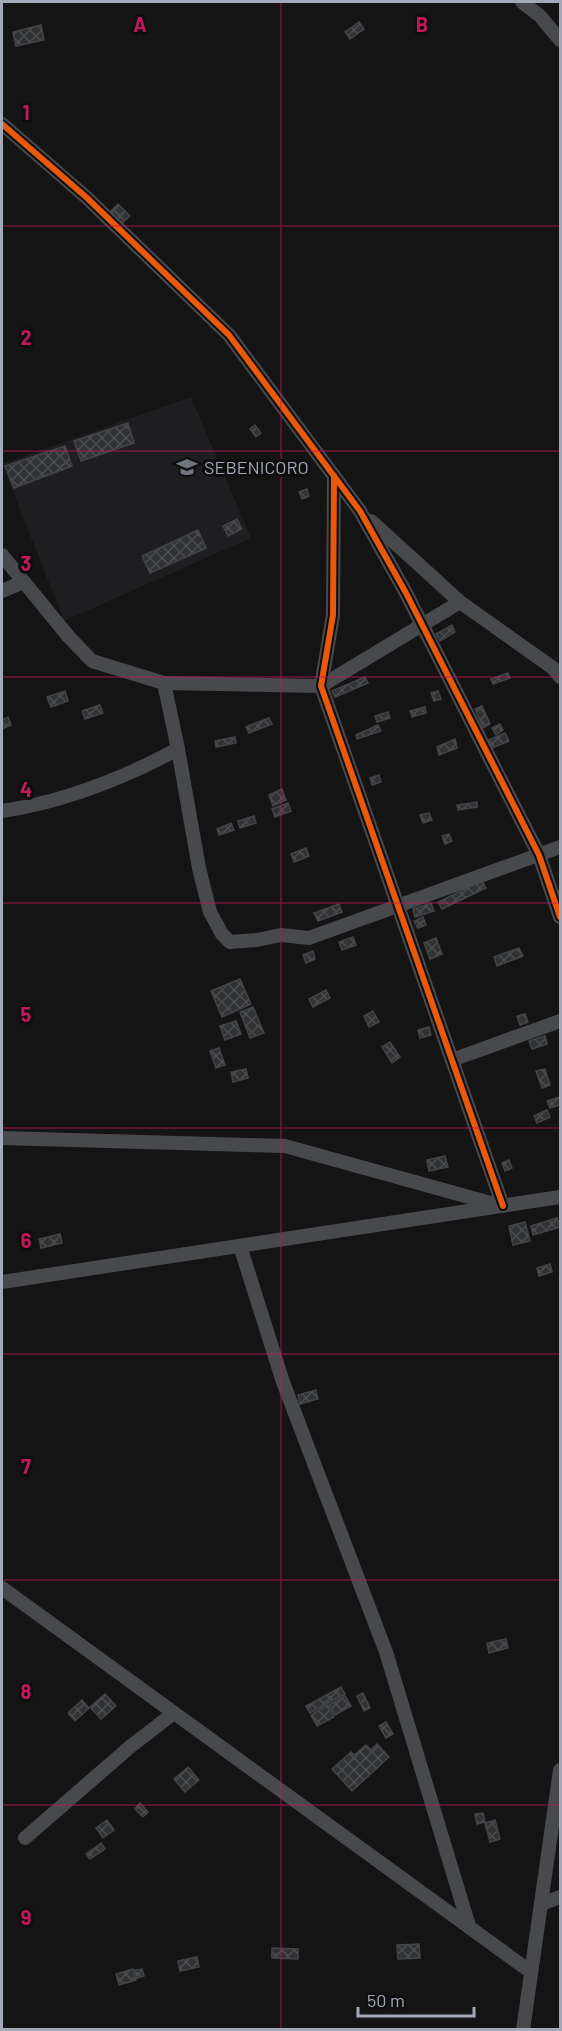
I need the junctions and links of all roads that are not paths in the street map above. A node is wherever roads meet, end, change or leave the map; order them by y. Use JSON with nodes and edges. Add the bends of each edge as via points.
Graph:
{"nodes":[{"id":1,"x":522,"y":2,"type":"edge"},
{"id":2,"x":561,"y":40,"type":"edge"},
{"id":3,"x":2,"y":124,"type":"edge"},
{"id":4,"x":334,"y":476,"type":"junction"},
{"id":5,"x":360,"y":511,"type":"junction"},
{"id":6,"x":2,"y":555,"type":"edge"},
{"id":7,"x":23,"y":582,"type":"junction"},
{"id":8,"x":2,"y":591,"type":"edge"},
{"id":9,"x":460,"y":602,"type":"junction"},
{"id":10,"x":422,"y":625,"type":"junction"},
{"id":11,"x":561,"y":677,"type":"edge"},
{"id":12,"x":164,"y":683,"type":"junction"},
{"id":13,"x":321,"y":686,"type":"junction"},
{"id":14,"x":178,"y":749,"type":"junction"},
{"id":15,"x":2,"y":811,"type":"edge"},
{"id":16,"x":561,"y":847,"type":"edge"},
{"id":17,"x":539,"y":855,"type":"junction"},
{"id":18,"x":397,"y":906,"type":"junction"},
{"id":19,"x":561,"y":917,"type":"edge"},
{"id":20,"x":561,"y":1021,"type":"edge"},
{"id":21,"x":452,"y":1060,"type":"junction"},
{"id":22,"x":2,"y":1138,"type":"edge"},
{"id":23,"x":561,"y":1197,"type":"edge"},
{"id":24,"x":503,"y":1206,"type":"junction"},
{"id":25,"x":240,"y":1246,"type":"junction"},
{"id":26,"x":2,"y":1282,"type":"edge"},
{"id":27,"x":2,"y":1588,"type":"edge"},
{"id":28,"x":174,"y":1713,"type":"junction"},
{"id":29,"x":561,"y":1770,"type":"edge"},
{"id":30,"x":25,"y":1838,"type":"dead end"},
{"id":31,"x":561,"y":1897,"type":"edge"},
{"id":32,"x":541,"y":1904,"type":"junction"},
{"id":33,"x":469,"y":1926,"type":"junction"},
{"id":34,"x":531,"y":1972,"type":"junction"},
{"id":35,"x":523,"y":2030,"type":"edge"}],
"edges":[{"from":1,"to":2,"type":"street"},
{"from":3,"to":4,"type":"street","via":[[86,197],[229,335]]},
{"from":4,"to":5,"type":"street"},
{"from":4,"to":13,"type":"street","via":[[333,615]]},
{"from":5,"to":9,"type":"street"},
{"from":5,"to":10,"type":"street"},
{"from":6,"to":7,"type":"street"},
{"from":7,"to":8,"type":"street"},
{"from":7,"to":12,"type":"street","via":[[92,661]]},
{"from":9,"to":10,"type":"street"},
{"from":9,"to":11,"type":"street"},
{"from":10,"to":13,"type":"street"},
{"from":10,"to":17,"type":"street"},
{"from":12,"to":13,"type":"street"},
{"from":12,"to":14,"type":"street"},
{"from":13,"to":18,"type":"street"},
{"from":14,"to":15,"type":"street","via":[[134,772],[31,807]]},
{"from":14,"to":18,"type":"street","via":[[210,912],[230,942],[281,936],[309,938]]},
{"from":16,"to":17,"type":"street"},
{"from":17,"to":18,"type":"street"},
{"from":17,"to":19,"type":"street"},
{"from":18,"to":21,"type":"street"},
{"from":20,"to":21,"type":"street"},
{"from":21,"to":24,"type":"street"},
{"from":22,"to":24,"type":"street","via":[[285,1146]]},
{"from":23,"to":24,"type":"street"},
{"from":24,"to":25,"type":"street"},
{"from":25,"to":26,"type":"street"},
{"from":25,"to":33,"type":"street","via":[[283,1382],[386,1652]]},
{"from":27,"to":28,"type":"street"},
{"from":28,"to":30,"type":"street"},
{"from":28,"to":33,"type":"street"},
{"from":29,"to":32,"type":"street"},
{"from":31,"to":32,"type":"street"},
{"from":32,"to":34,"type":"street"},
{"from":33,"to":34,"type":"street"},
{"from":34,"to":35,"type":"street"}]}
